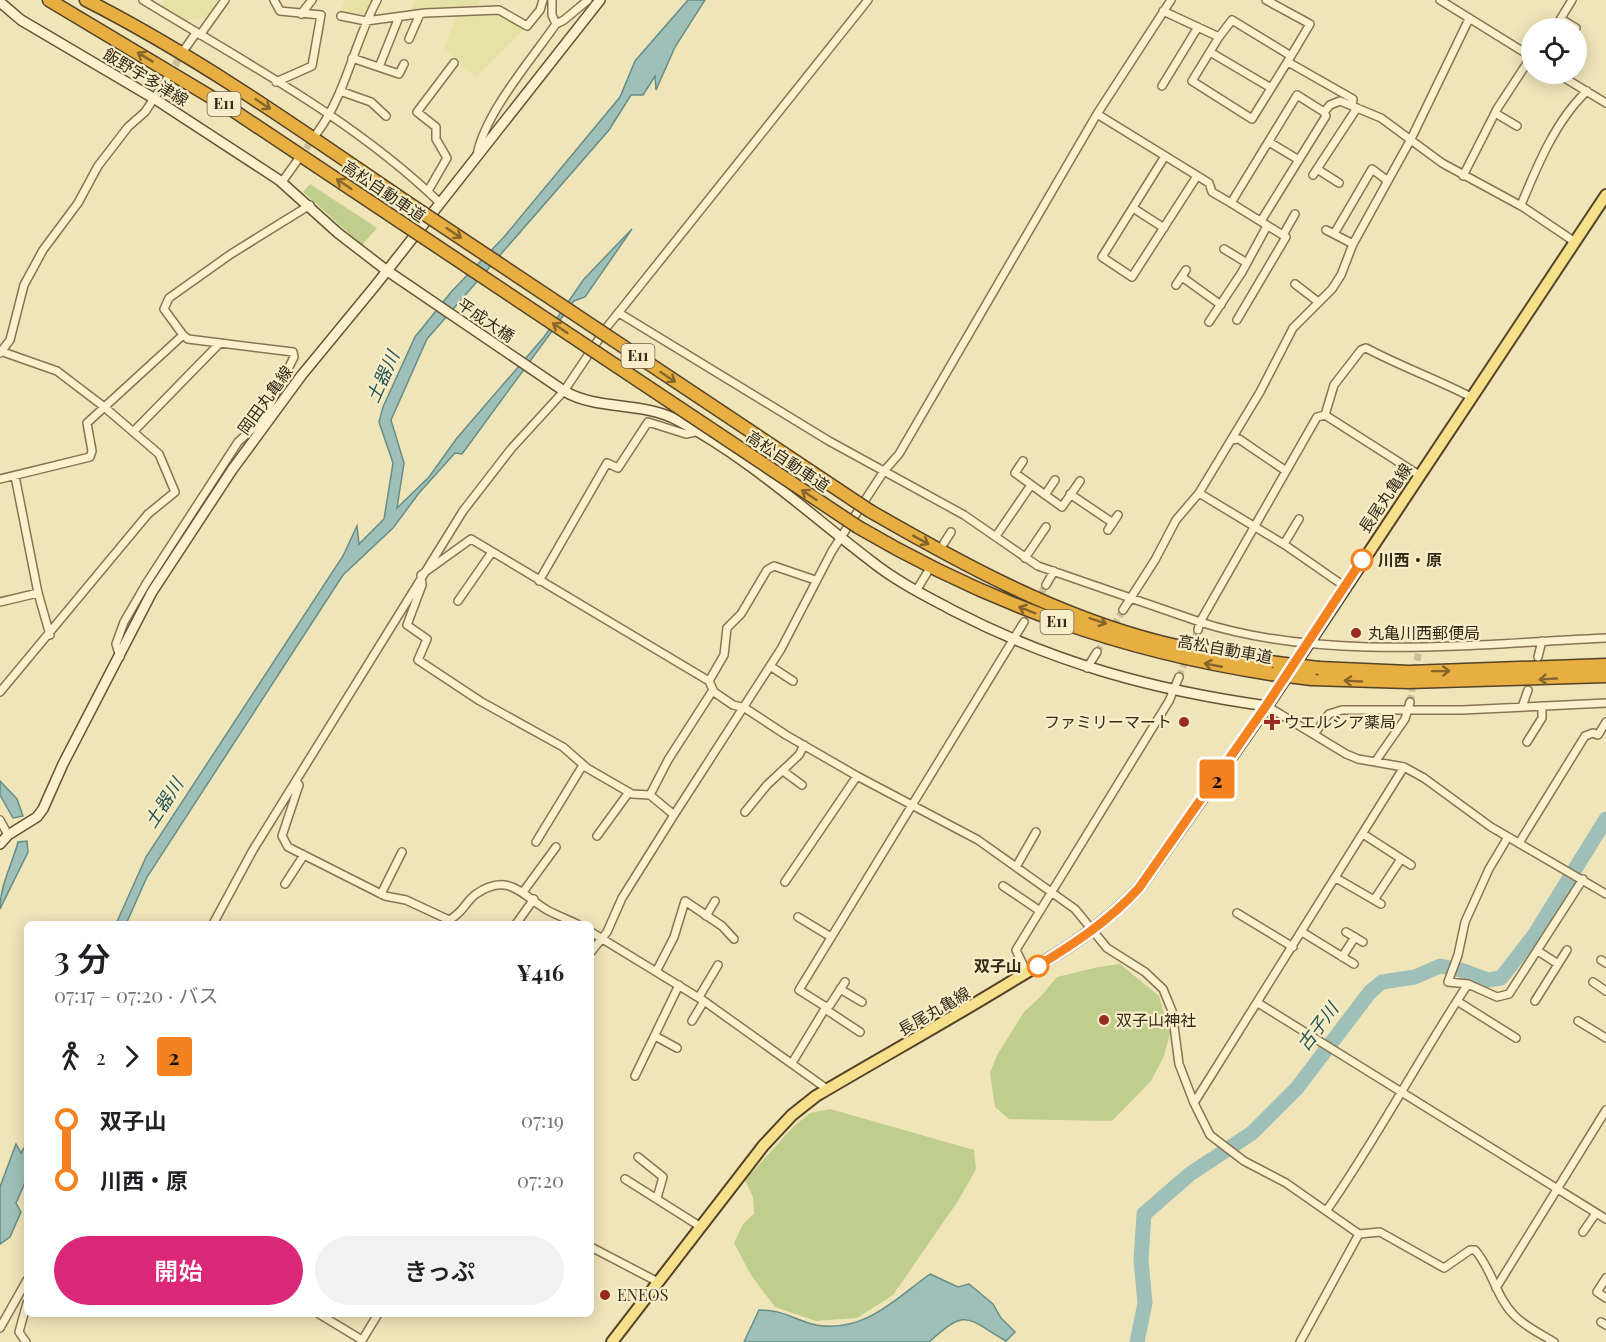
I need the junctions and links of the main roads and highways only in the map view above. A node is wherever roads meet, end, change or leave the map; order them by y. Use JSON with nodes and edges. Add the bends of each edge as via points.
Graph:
{"nodes":[{"id":1,"x":48,"y":0,"type":"edge"},
{"id":2,"x":86,"y":0,"type":"edge"},
{"id":3,"x":600,"y":0,"type":"edge"},
{"id":4,"x":0,"y":2,"type":"edge"},
{"id":5,"x":1606,"y":195,"type":"edge"},
{"id":6,"x":386,"y":270,"type":"junction"},
{"id":7,"x":1606,"y":665,"type":"edge"},
{"id":8,"x":1274,"y":668,"type":"junction"},
{"id":9,"x":1606,"y":676,"type":"edge"},
{"id":10,"x":1266,"y":706,"type":"junction"},
{"id":11,"x":0,"y":844,"type":"edge"},
{"id":12,"x":612,"y":1342,"type":"edge"}],
"edges":[{"from":8,"to":1,"type":"highway","name":"高松自動車道","number":"E11","one_way":true,"bridge":true,"via":[[1156,653],[1059,623],[912,558],[858,527],[231,109]]},
{"from":2,"to":8,"type":"highway","name":"高松自動車道","number":"E11","one_way":true,"bridge":true,"via":[[251,96],[870,511],[974,569],[1065,610],[1158,642]]},
{"from":3,"to":6,"type":"main road","name":"岡田丸亀線"},
{"from":4,"to":6,"type":"main road","name":"飯野宇多津線","via":[[21,20],[155,99],[282,182]]},
{"from":5,"to":10,"type":"main road","name":"長尾丸亀線"},
{"from":6,"to":10,"type":"main road","name":"平成大橋","via":[[561,389],[588,400],[648,408],[676,420],[794,499],[871,561],[916,591],[1014,640],[1118,678]]},
{"from":6,"to":11,"type":"main road","name":"岡田丸亀線","via":[[265,421],[152,592],[43,809]]},
{"from":8,"to":7,"type":"highway","name":"高松自動車道","number":"E11","one_way":true,"bridge":true,"via":[[1409,672]]},
{"from":9,"to":8,"type":"highway","name":"高松自動車道","number":"E11","one_way":true,"bridge":true,"via":[[1431,682],[1312,679]]},
{"from":10,"to":12,"type":"main road","name":"長尾丸亀線","via":[[1139,888],[1115,914],[1027,973],[826,1089],[792,1115]]}]}
